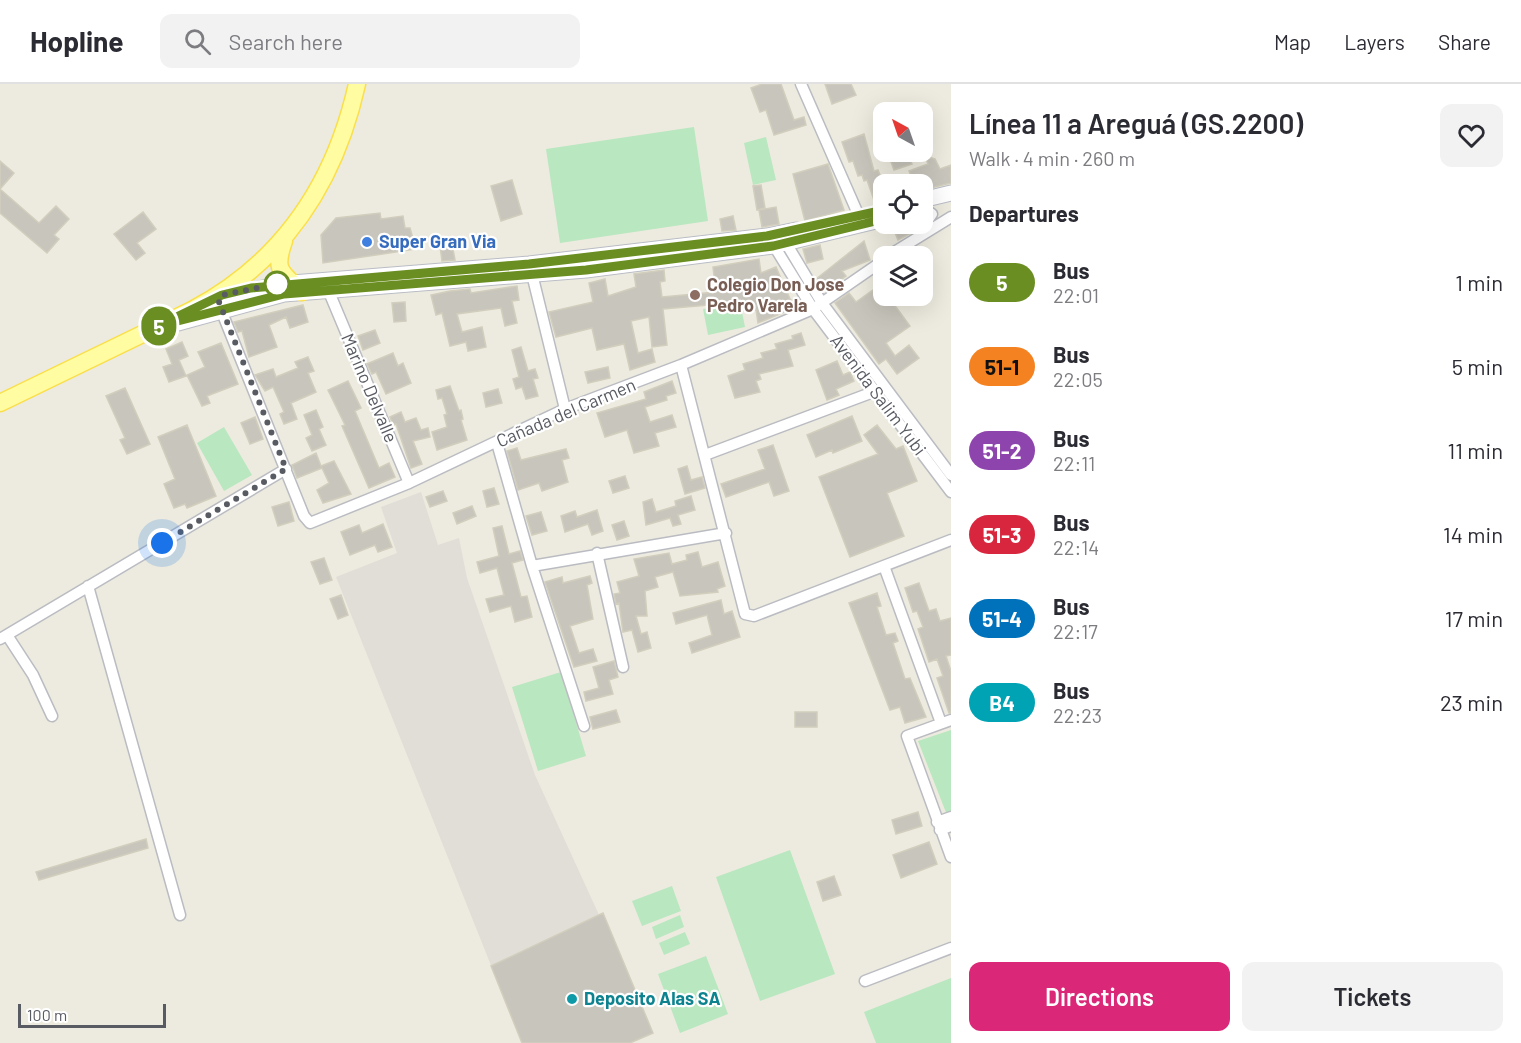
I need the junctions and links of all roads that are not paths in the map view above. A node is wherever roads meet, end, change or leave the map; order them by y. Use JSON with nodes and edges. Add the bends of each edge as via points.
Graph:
{"nodes":[{"id":1,"x":357,"y":84,"type":"edge"},
{"id":2,"x":801,"y":84,"type":"edge"},
{"id":3,"x":951,"y":193,"type":"edge"},
{"id":4,"x":933,"y":201,"type":"edge"},
{"id":5,"x":951,"y":203,"type":"edge"},
{"id":6,"x":933,"y":205,"type":"edge"},
{"id":7,"x":873,"y":215,"type":"edge"},
{"id":8,"x":951,"y":217,"type":"edge"},
{"id":9,"x":873,"y":219,"type":"edge"},
{"id":10,"x":861,"y":220,"type":"junction"},
{"id":11,"x":918,"y":234,"type":"edge"},
{"id":12,"x":915,"y":237,"type":"junction"},
{"id":13,"x":285,"y":239,"type":"junction"},
{"id":14,"x":776,"y":239,"type":"junction"},
{"id":15,"x":902,"y":246,"type":"edge"},
{"id":16,"x":873,"y":268,"type":"edge"},
{"id":17,"x":530,"y":269,"type":"junction"},
{"id":18,"x":297,"y":288,"type":"junction"},
{"id":19,"x":329,"y":292,"type":"junction"},
{"id":20,"x":221,"y":302,"type":"junction"},
{"id":21,"x":818,"y":306,"type":"junction"},
{"id":22,"x":681,"y":365,"type":"junction"},
{"id":23,"x":876,"y":391,"type":"junction"},
{"id":24,"x":0,"y":403,"type":"edge"},
{"id":25,"x":565,"y":409,"type":"junction"},
{"id":26,"x":497,"y":442,"type":"junction"},
{"id":27,"x":705,"y":455,"type":"junction"},
{"id":28,"x":286,"y":469,"type":"junction"},
{"id":29,"x":951,"y":475,"type":"edge"},
{"id":30,"x":409,"y":483,"type":"junction"},
{"id":31,"x":951,"y":492,"type":"edge"},
{"id":32,"x":726,"y":533,"type":"junction"},
{"id":33,"x":951,"y":540,"type":"edge"},
{"id":34,"x":597,"y":553,"type":"junction"},
{"id":35,"x":532,"y":566,"type":"junction"},
{"id":36,"x":884,"y":566,"type":"junction"},
{"id":37,"x":88,"y":586,"type":"junction"},
{"id":38,"x":4,"y":637,"type":"edge"},
{"id":39,"x":623,"y":667,"type":"dead end"},
{"id":40,"x":52,"y":716,"type":"dead end"},
{"id":41,"x":946,"y":721,"type":"edge"},
{"id":42,"x":584,"y":726,"type":"dead end"},
{"id":43,"x":951,"y":817,"type":"edge"},
{"id":44,"x":938,"y":826,"type":"junction"},
{"id":45,"x":951,"y":826,"type":"edge"},
{"id":46,"x":951,"y":856,"type":"edge"},
{"id":47,"x":180,"y":915,"type":"dead end"},
{"id":48,"x":951,"y":948,"type":"edge"},
{"id":49,"x":865,"y":981,"type":"dead end"}],
"edges":[{"from":1,"to":13,"type":"main road","via":[[342,139],[327,174]]},
{"from":2,"to":10,"type":"street"},
{"from":3,"to":4,"type":"main road"},
{"from":5,"to":6,"type":"main road"},
{"from":7,"to":10,"type":"main road"},
{"from":8,"to":12,"type":"street"},
{"from":9,"to":10,"type":"main road"},
{"from":10,"to":14,"type":"main road"},
{"from":11,"to":12,"type":"street"},
{"from":12,"to":15,"type":"street"},
{"from":13,"to":18,"type":"main road","via":[[277,261]]},
{"from":13,"to":20,"type":"main road"},
{"from":14,"to":17,"type":"main road"},
{"from":14,"to":21,"type":"street","name":"Avenida Salim Yubi"},
{"from":16,"to":21,"type":"street","name":"Cañada del Carmen"},
{"from":17,"to":18,"type":"main road"},
{"from":17,"to":19,"type":"main road"},
{"from":17,"to":25,"type":"street"},
{"from":18,"to":19,"type":"main road"},
{"from":18,"to":20,"type":"main road"},
{"from":19,"to":30,"type":"street","name":"Marino Delvalle"},
{"from":20,"to":24,"type":"main road","via":[[158,326]]},
{"from":20,"to":28,"type":"street"},
{"from":21,"to":22,"type":"street","name":"Cañada del Carmen"},
{"from":21,"to":23,"type":"street","name":"Avenida Salim Yubi"},
{"from":21,"to":29,"type":"street","name":"Avenida Salim Yubi"},
{"from":22,"to":25,"type":"street","name":"Cañada del Carmen"},
{"from":22,"to":27,"type":"street"},
{"from":23,"to":27,"type":"street"},
{"from":23,"to":31,"type":"street","name":"Avenida Salim Yubi"},
{"from":25,"to":26,"type":"street","name":"Cañada del Carmen"},
{"from":26,"to":30,"type":"street","name":"Cañada del Carmen"},
{"from":26,"to":35,"type":"street"},
{"from":27,"to":32,"type":"street"},
{"from":28,"to":30,"type":"street","name":"Cañada del Carmen","via":[[310,523]]},
{"from":28,"to":37,"type":"street"},
{"from":32,"to":34,"type":"street"},
{"from":32,"to":36,"type":"street","via":[[748,615]]},
{"from":33,"to":36,"type":"street"},
{"from":34,"to":35,"type":"street"},
{"from":34,"to":39,"type":"street"},
{"from":35,"to":42,"type":"street"},
{"from":36,"to":41,"type":"street"},
{"from":37,"to":38,"type":"street"},
{"from":37,"to":47,"type":"street"},
{"from":38,"to":40,"type":"street","via":[[33,675]]},
{"from":41,"to":44,"type":"street","via":[[907,736]]},
{"from":43,"to":44,"type":"street"},
{"from":44,"to":45,"type":"street"},
{"from":44,"to":46,"type":"street"},
{"from":48,"to":49,"type":"street"}]}
